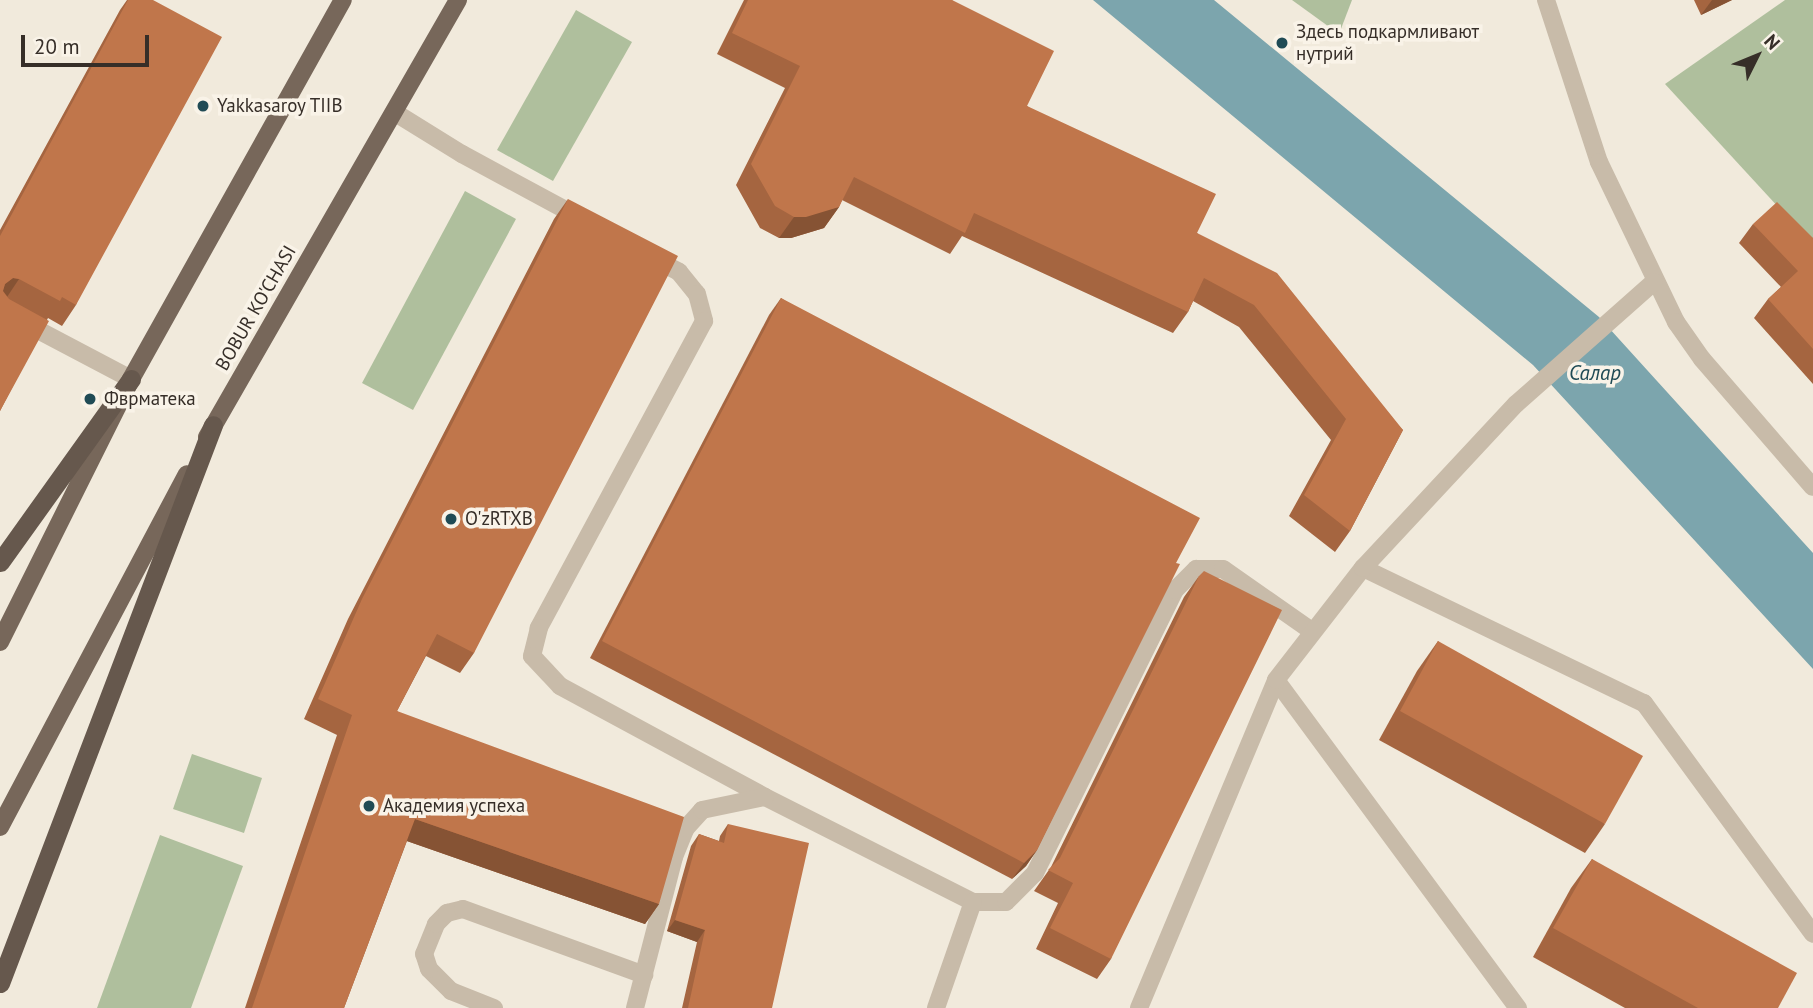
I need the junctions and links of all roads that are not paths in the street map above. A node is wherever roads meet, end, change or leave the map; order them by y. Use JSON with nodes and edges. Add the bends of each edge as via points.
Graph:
{"nodes":[{"id":1,"x":343,"y":0,"type":"edge"},
{"id":2,"x":458,"y":0,"type":"edge"},
{"id":3,"x":1546,"y":0,"type":"edge"},
{"id":4,"x":394,"y":112,"type":"junction"},
{"id":5,"x":595,"y":226,"type":"edge"},
{"id":6,"x":631,"y":246,"type":"edge"},
{"id":7,"x":1654,"y":282,"type":"junction"},
{"id":8,"x":0,"y":310,"type":"edge"},
{"id":9,"x":131,"y":379,"type":"junction"},
{"id":10,"x":213,"y":425,"type":"junction"},
{"id":11,"x":1813,"y":487,"type":"edge"},
{"id":12,"x":0,"y":562,"type":"edge"},
{"id":13,"x":1363,"y":568,"type":"junction"},
{"id":14,"x":1312,"y":631,"type":"junction"},
{"id":15,"x":0,"y":642,"type":"edge"},
{"id":16,"x":1276,"y":680,"type":"junction"},
{"id":17,"x":765,"y":797,"type":"junction"},
{"id":18,"x":0,"y":827,"type":"edge"},
{"id":19,"x":973,"y":902,"type":"junction"},
{"id":20,"x":1813,"y":934,"type":"edge"},
{"id":21,"x":644,"y":975,"type":"junction"},
{"id":22,"x":0,"y":983,"type":"edge"},
{"id":23,"x":494,"y":1008,"type":"edge"},
{"id":24,"x":635,"y":1008,"type":"edge"},
{"id":25,"x":936,"y":1008,"type":"edge"},
{"id":26,"x":1139,"y":1008,"type":"edge"},
{"id":27,"x":1518,"y":1008,"type":"edge"}],
"edges":[{"from":1,"to":9,"type":"main road"},
{"from":2,"to":4,"type":"main road","name":"BOBUR KO'CHASI"},
{"from":3,"to":7,"type":"lane","via":[[1599,162]]},
{"from":4,"to":5,"type":"lane","via":[[462,155]]},
{"from":4,"to":10,"type":"main road","name":"BOBUR KO'CHASI"},
{"from":6,"to":17,"type":"lane","via":[[680,272],[697,294],[704,321],[540,628],[532,656],[560,686]]},
{"from":7,"to":11,"type":"lane","via":[[1702,359]]},
{"from":7,"to":13,"type":"lane","via":[[1516,404]]},
{"from":8,"to":9,"type":"lane"},
{"from":9,"to":12,"type":"highway"},
{"from":9,"to":15,"type":"main road"},
{"from":10,"to":18,"type":"main road","name":"BOBUR KO'CHASI"},
{"from":10,"to":22,"type":"highway"},
{"from":13,"to":14,"type":"lane"},
{"from":13,"to":20,"type":"lane","via":[[1644,703]]},
{"from":14,"to":16,"type":"lane"},
{"from":14,"to":19,"type":"lane","via":[[1223,569],[1196,569],[1175,590],[1035,873],[1006,902]]},
{"from":16,"to":26,"type":"lane"},
{"from":16,"to":27,"type":"lane"},
{"from":17,"to":19,"type":"lane"},
{"from":17,"to":21,"type":"lane","via":[[702,810],[686,828],[674,857]]},
{"from":19,"to":25,"type":"lane"},
{"from":21,"to":23,"type":"lane","via":[[463,909],[447,913],[436,924],[424,954],[429,969],[451,991]]},
{"from":21,"to":24,"type":"lane"}]}
